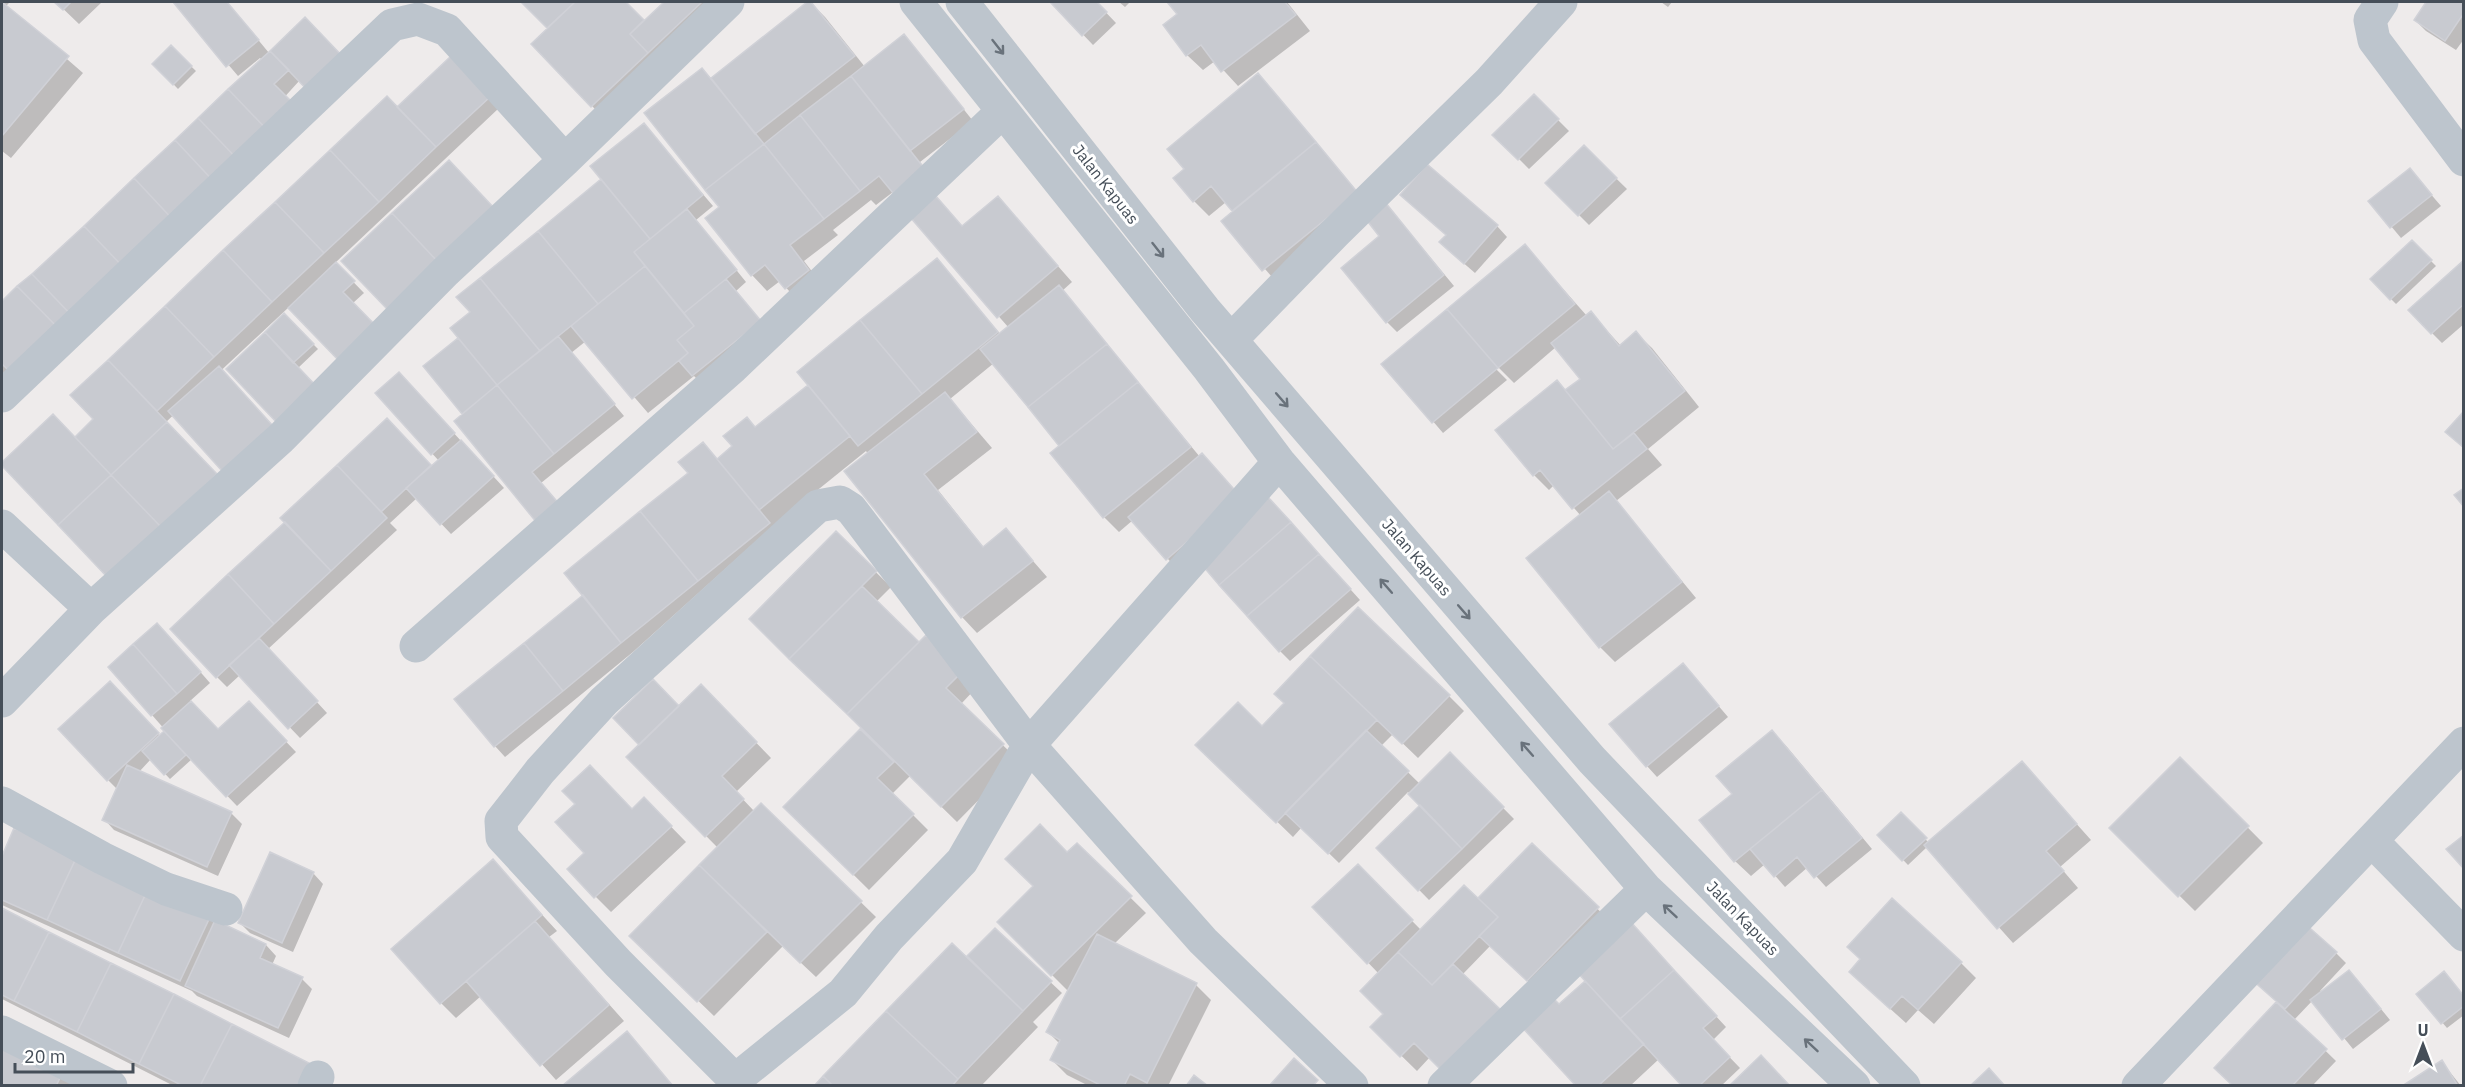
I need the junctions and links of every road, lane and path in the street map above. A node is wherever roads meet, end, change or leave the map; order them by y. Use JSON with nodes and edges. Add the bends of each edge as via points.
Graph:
{"nodes":[{"id":1,"x":728,"y":2,"type":"edge"},
{"id":2,"x":916,"y":2,"type":"edge"},
{"id":3,"x":962,"y":2,"type":"edge"},
{"id":4,"x":1561,"y":2,"type":"edge"},
{"id":5,"x":2382,"y":2,"type":"edge"},
{"id":6,"x":1002,"y":112,"type":"junction"},
{"id":7,"x":566,"y":160,"type":"junction"},
{"id":8,"x":2463,"y":160,"type":"edge"},
{"id":9,"x":1231,"y":340,"type":"junction"},
{"id":10,"x":2,"y":396,"type":"edge"},
{"id":11,"x":1279,"y":462,"type":"junction"},
{"id":12,"x":2,"y":526,"type":"edge"},
{"id":13,"x":91,"y":609,"type":"junction"},
{"id":14,"x":416,"y":646,"type":"dead end"},
{"id":15,"x":2,"y":700,"type":"edge"},
{"id":16,"x":2463,"y":743,"type":"edge"},
{"id":17,"x":1029,"y":745,"type":"junction"},
{"id":18,"x":1592,"y":760,"type":"junction"},
{"id":19,"x":1559,"y":786,"type":"junction"},
{"id":20,"x":2,"y":803,"type":"edge"},
{"id":21,"x":2372,"y":841,"type":"junction"},
{"id":22,"x":1646,"y":889,"type":"junction"},
{"id":23,"x":226,"y":909,"type":"dead end"},
{"id":24,"x":2463,"y":935,"type":"edge"},
{"id":25,"x":2,"y":1032,"type":"edge"},
{"id":26,"x":734,"y":1083,"type":"edge"},
{"id":27,"x":111,"y":1086,"type":"edge"},
{"id":28,"x":1352,"y":1086,"type":"edge"},
{"id":29,"x":1444,"y":1086,"type":"edge"},
{"id":30,"x":1854,"y":1086,"type":"edge"},
{"id":31,"x":1904,"y":1086,"type":"edge"},
{"id":32,"x":2138,"y":1086,"type":"edge"}],
"edges":[{"from":1,"to":7,"type":"street"},
{"from":2,"to":6,"type":"street"},
{"from":3,"to":9,"type":"street","name":"Jalan Kapuas","one_way":true},
{"from":4,"to":9,"type":"street","via":[[1488,82]]},
{"from":5,"to":8,"type":"street","via":[[2370,21],[2374,40]]},
{"from":6,"to":11,"type":"street"},
{"from":6,"to":14,"type":"street","via":[[733,367]]},
{"from":7,"to":10,"type":"street","via":[[447,30],[418,19],[392,25]]},
{"from":7,"to":13,"type":"street","via":[[445,272],[281,438]]},
{"from":9,"to":18,"type":"street","name":"Jalan Kapuas","one_way":true},
{"from":11,"to":17,"type":"street"},
{"from":19,"to":11,"type":"street","one_way":true},
{"from":12,"to":13,"type":"street"},
{"from":13,"to":15,"type":"street"},
{"from":16,"to":21,"type":"street"},
{"from":17,"to":26,"type":"street","via":[[962,861],[843,993]]},
{"from":17,"to":26,"type":"street","via":[[851,509],[831,502],[818,506],[604,701],[540,771],[501,821],[502,837]]},
{"from":17,"to":28,"type":"street","via":[[1203,941]]},
{"from":18,"to":19,"type":"street"},
{"from":18,"to":31,"type":"street","name":"Jalan Kapuas"},
{"from":19,"to":22,"type":"street"},
{"from":20,"to":23,"type":"street","via":[[148,881]]},
{"from":21,"to":24,"type":"street"},
{"from":21,"to":32,"type":"street"},
{"from":22,"to":29,"type":"street"},
{"from":30,"to":22,"type":"street","one_way":true},
{"from":25,"to":27,"type":"street"}]}
